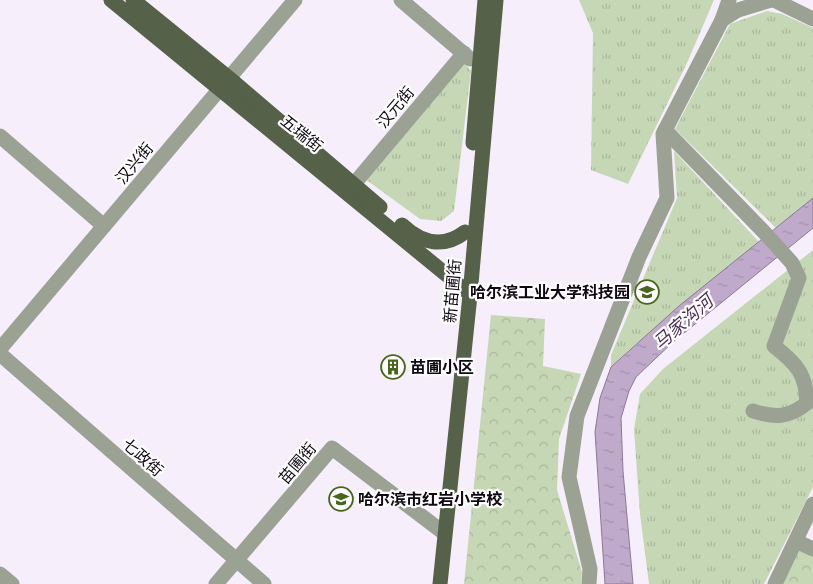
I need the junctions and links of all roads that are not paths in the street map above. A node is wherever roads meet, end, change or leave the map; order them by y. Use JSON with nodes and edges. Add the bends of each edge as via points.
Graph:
{"nodes":[{"id":1,"x":111,"y":0,"type":"edge"},
{"id":2,"x":133,"y":0,"type":"edge"},
{"id":3,"x":295,"y":0,"type":"edge"},
{"id":4,"x":401,"y":0,"type":"edge"},
{"id":5,"x":485,"y":0,"type":"edge"},
{"id":6,"x":496,"y":0,"type":"edge"},
{"id":7,"x":729,"y":0,"type":"edge"},
{"id":8,"x":772,"y":0,"type":"edge"},
{"id":9,"x":813,"y":19,"type":"edge"},
{"id":10,"x":722,"y":20,"type":"junction"},
{"id":11,"x":464,"y":54,"type":"junction"},
{"id":12,"x":485,"y":70,"type":"junction"},
{"id":13,"x":225,"y":83,"type":"junction"},
{"id":14,"x":665,"y":130,"type":"junction"},
{"id":15,"x":0,"y":136,"type":"edge"},
{"id":16,"x":354,"y":184,"type":"junction"},
{"id":17,"x":104,"y":226,"type":"junction"},
{"id":18,"x":465,"y":232,"type":"junction"},
{"id":19,"x":465,"y":290,"type":"junction"},
{"id":20,"x":0,"y":349,"type":"edge"},
{"id":21,"x":0,"y":354,"type":"edge"},
{"id":22,"x":810,"y":405,"type":"edge"},
{"id":23,"x":753,"y":411,"type":"dead end"},
{"id":24,"x":813,"y":504,"type":"edge"},
{"id":25,"x":442,"y":531,"type":"junction"},
{"id":26,"x":796,"y":541,"type":"junction"},
{"id":27,"x":813,"y":549,"type":"edge"},
{"id":28,"x":236,"y":561,"type":"junction"},
{"id":29,"x":0,"y":574,"type":"edge"},
{"id":30,"x":12,"y":584,"type":"edge"},
{"id":31,"x":216,"y":584,"type":"edge"},
{"id":32,"x":264,"y":584,"type":"edge"},
{"id":33,"x":434,"y":584,"type":"edge"},
{"id":34,"x":440,"y":584,"type":"edge"},
{"id":35,"x":589,"y":584,"type":"edge"},
{"id":36,"x":775,"y":584,"type":"edge"}],
"edges":[{"from":1,"to":13,"type":"main road","name":"五瑞街"},
{"from":2,"to":13,"type":"main road","name":"五瑞街"},
{"from":3,"to":13,"type":"street","name":"汉兴街"},
{"from":4,"to":11,"type":"street"},
{"from":5,"to":12,"type":"main road","name":"新苗圃街"},
{"from":6,"to":12,"type":"main road","name":"新苗圃街"},
{"from":7,"to":10,"type":"street"},
{"from":8,"to":9,"type":"street"},
{"from":8,"to":10,"type":"street","via":[[738,10]]},
{"from":10,"to":14,"type":"street"},
{"from":11,"to":12,"type":"street"},
{"from":11,"to":16,"type":"street","name":"汉元街"},
{"from":12,"to":18,"type":"main road","name":"新苗圃街"},
{"from":12,"to":19,"type":"main road","name":"新苗圃街"},
{"from":13,"to":16,"type":"main road","name":"五瑞街"},
{"from":13,"to":17,"type":"street","name":"汉兴街"},
{"from":13,"to":19,"type":"main road","name":"五瑞街"},
{"from":14,"to":22,"type":"street","via":[[792,263],[799,278],[774,346],[796,365],[803,376]]},
{"from":14,"to":35,"type":"street","via":[[668,198],[639,257],[577,416],[569,477],[590,569]]},
{"from":15,"to":17,"type":"street"},
{"from":16,"to":18,"type":"main road","name":"五瑞街","via":[[412,234],[427,242],[446,242]]},
{"from":17,"to":20,"type":"street","name":"汉兴街"},
{"from":18,"to":19,"type":"main road","name":"新苗圃街"},
{"from":19,"to":25,"type":"main road","name":"新苗圃街"},
{"from":21,"to":28,"type":"street","name":"七政街"},
{"from":22,"to":23,"type":"street","via":[[783,418]]},
{"from":24,"to":26,"type":"street"},
{"from":25,"to":28,"type":"street","name":"苗圃街","via":[[332,448]]},
{"from":25,"to":33,"type":"main road","name":"新苗圃街"},
{"from":25,"to":34,"type":"main road","name":"新苗圃街"},
{"from":26,"to":27,"type":"street"},
{"from":26,"to":36,"type":"street"},
{"from":28,"to":31,"type":"street","name":"苗圃街"},
{"from":28,"to":32,"type":"street","name":"七政街"},
{"from":29,"to":30,"type":"street"}]}
